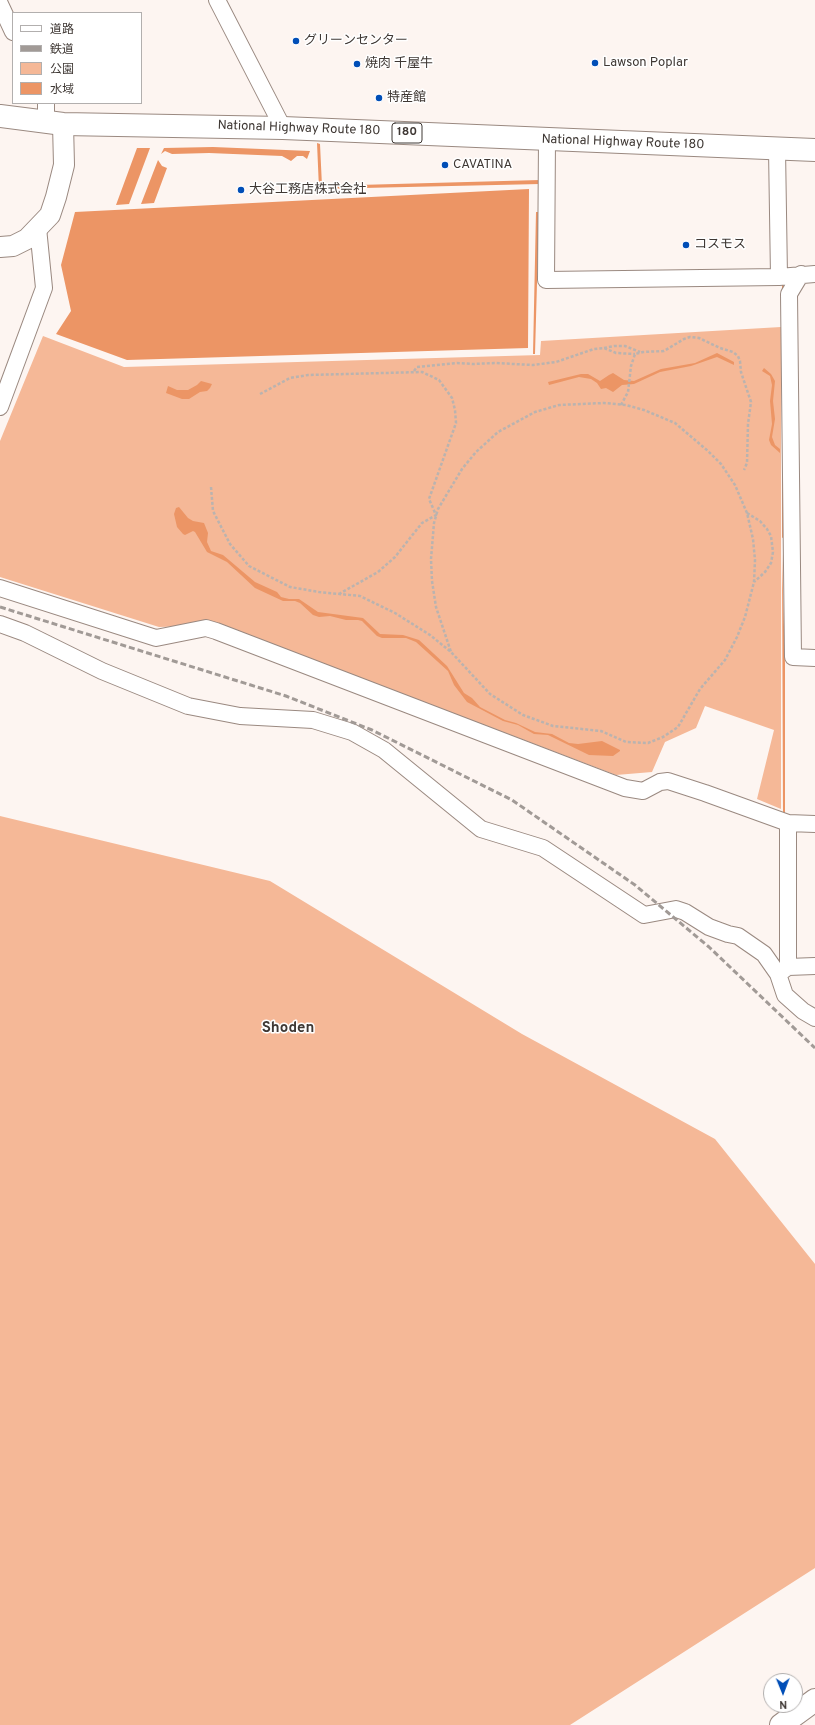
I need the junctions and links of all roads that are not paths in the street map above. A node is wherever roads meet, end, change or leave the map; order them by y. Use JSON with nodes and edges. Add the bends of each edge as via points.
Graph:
{"nodes":[{"id":1,"x":217,"y":0,"type":"edge"},
{"id":2,"x":0,"y":4,"type":"edge"},
{"id":3,"x":12,"y":30,"type":"edge"},
{"id":4,"x":0,"y":116,"type":"edge"},
{"id":5,"x":52,"y":116,"type":"edge"},
{"id":6,"x":283,"y":128,"type":"junction"},
{"id":7,"x":547,"y":140,"type":"junction"},
{"id":8,"x":777,"y":149,"type":"junction"},
{"id":9,"x":815,"y":150,"type":"edge"},
{"id":10,"x":38,"y":228,"type":"junction"},
{"id":11,"x":0,"y":247,"type":"edge"},
{"id":12,"x":808,"y":274,"type":"edge"},
{"id":13,"x":779,"y":276,"type":"junction"},
{"id":14,"x":0,"y":406,"type":"edge"},
{"id":15,"x":0,"y":588,"type":"edge"},
{"id":16,"x":0,"y":624,"type":"edge"},
{"id":17,"x":815,"y":658,"type":"edge"},
{"id":18,"x":788,"y":823,"type":"junction"},
{"id":19,"x":815,"y":824,"type":"edge"},
{"id":20,"x":815,"y":966,"type":"edge"},
{"id":21,"x":783,"y":970,"type":"junction"},
{"id":22,"x":815,"y":1018,"type":"edge"},
{"id":23,"x":815,"y":1700,"type":"edge"},
{"id":24,"x":780,"y":1725,"type":"edge"}],
"edges":[{"from":1,"to":6,"type":"street"},
{"from":2,"to":3,"type":"street"},
{"from":4,"to":5,"type":"highway","name":"National Highway Route 180","number":"180"},
{"from":5,"to":6,"type":"highway","name":"National Highway Route 180","number":"180"},
{"from":5,"to":10,"type":"street","via":[[64,165],[50,215]]},
{"from":6,"to":7,"type":"highway","name":"National Highway Route 180","number":"180"},
{"from":7,"to":8,"type":"highway","name":"National Highway Route 180","number":"180"},
{"from":7,"to":13,"type":"street","via":[[546,280]]},
{"from":8,"to":9,"type":"highway","name":"National Highway Route 180","number":"180"},
{"from":8,"to":13,"type":"street"},
{"from":10,"to":11,"type":"street","via":[[27,239],[13,246]]},
{"from":10,"to":14,"type":"street","via":[[44,288]]},
{"from":12,"to":13,"type":"street"},
{"from":12,"to":17,"type":"street","via":[[789,294],[793,657]]},
{"from":15,"to":18,"type":"street","via":[[156,638],[206,628],[625,788],[644,791],[660,782],[668,781]]},
{"from":16,"to":21,"type":"street","via":[[25,633],[102,671],[188,706],[240,716],[313,720],[352,732],[384,750],[481,829],[543,848],[644,915],[676,909],[709,927],[738,936]]},
{"from":18,"to":19,"type":"street"},
{"from":18,"to":21,"type":"street"},
{"from":20,"to":21,"type":"street"},
{"from":21,"to":22,"type":"street","via":[[784,994]]},
{"from":23,"to":24,"type":"highway"}]}
